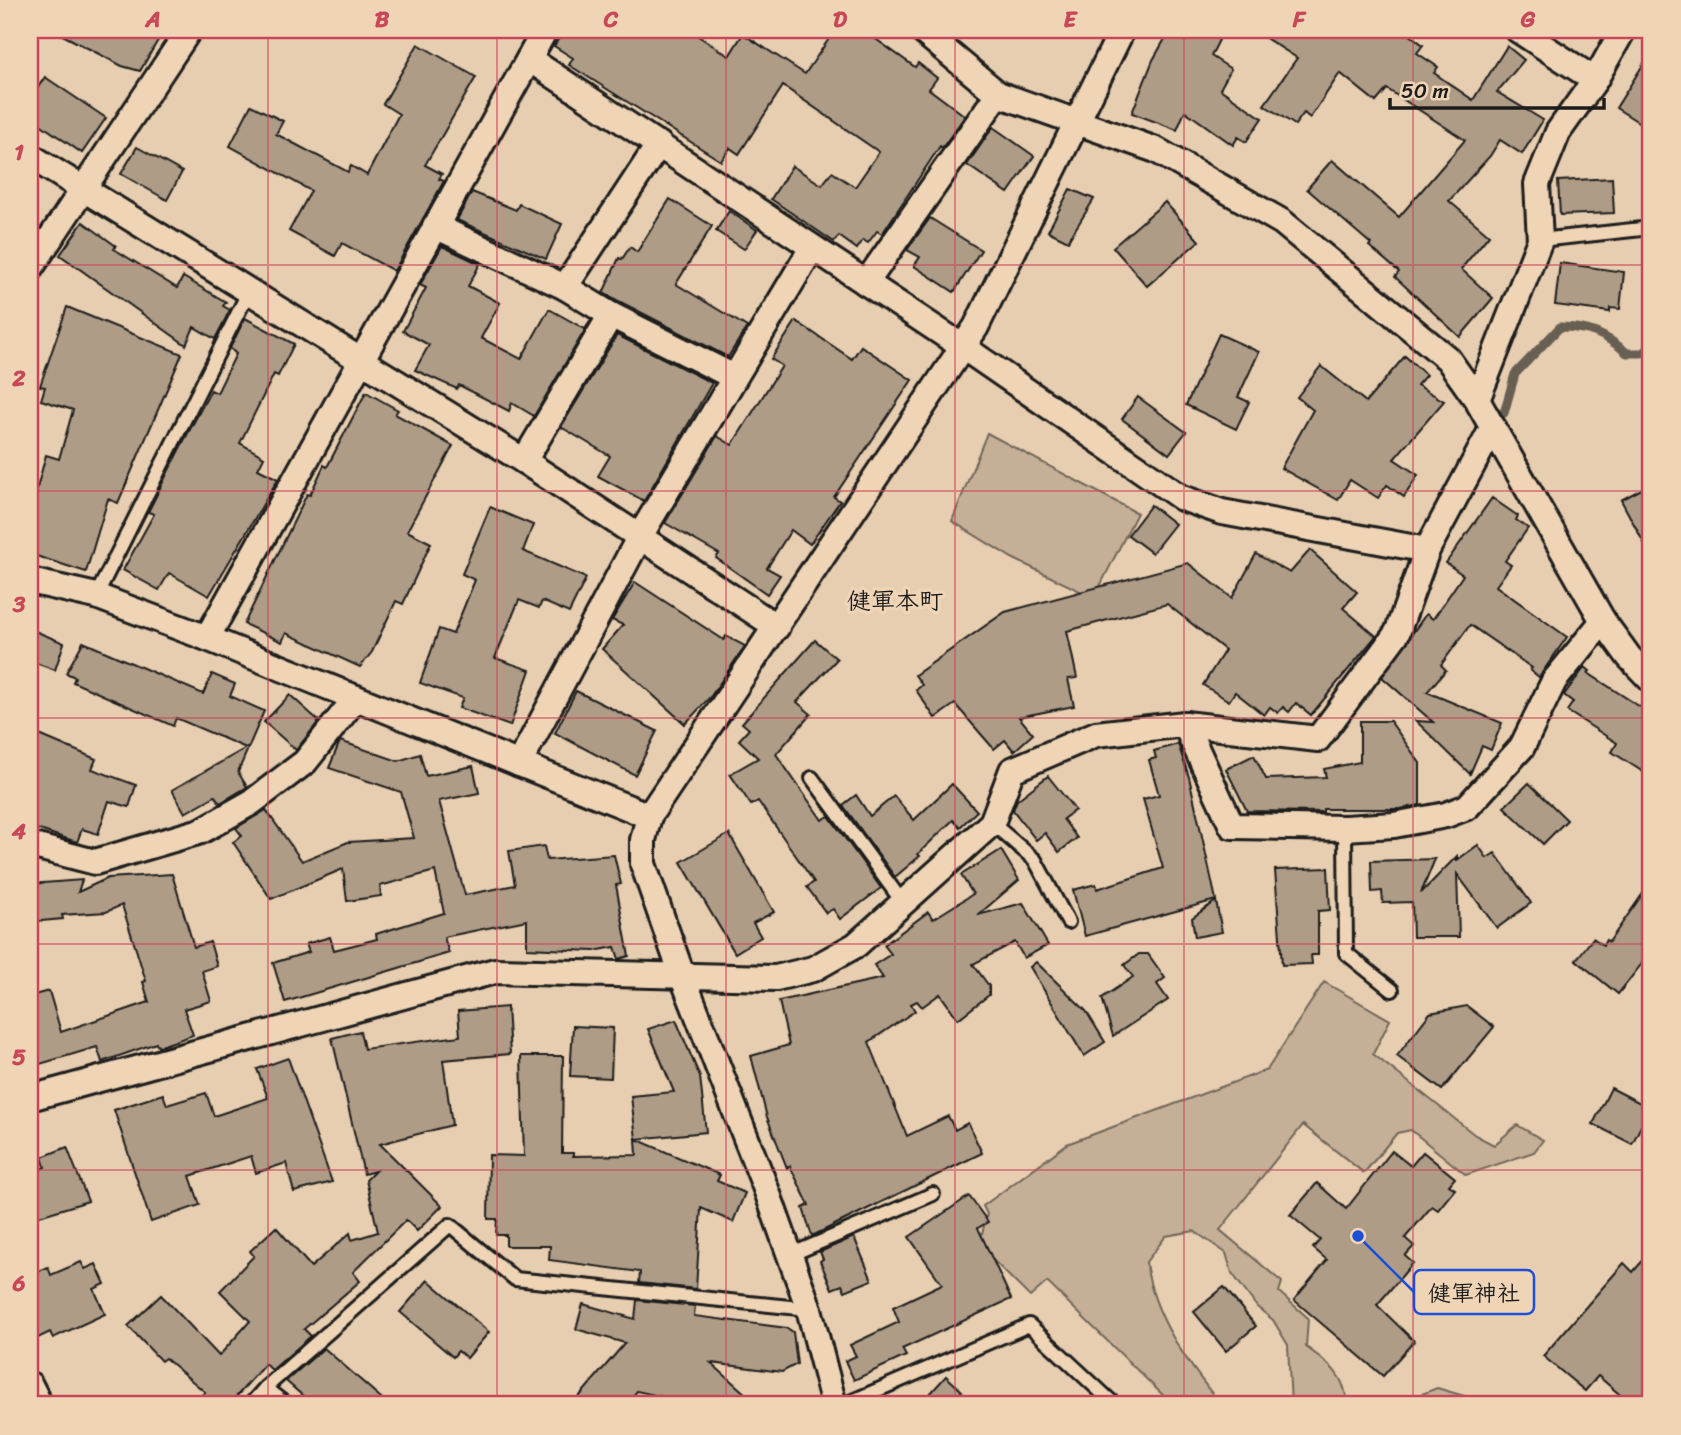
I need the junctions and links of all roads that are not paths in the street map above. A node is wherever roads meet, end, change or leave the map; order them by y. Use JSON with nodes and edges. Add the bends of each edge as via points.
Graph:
{"nodes":[{"id":1,"x":189,"y":30,"type":"edge"},
{"id":2,"x":545,"y":30,"type":"edge"},
{"id":3,"x":921,"y":30,"type":"edge"},
{"id":4,"x":1122,"y":30,"type":"edge"},
{"id":5,"x":1518,"y":30,"type":"edge"},
{"id":6,"x":1623,"y":30,"type":"edge"},
{"id":7,"x":529,"y":59,"type":"junction"},
{"id":8,"x":1595,"y":80,"type":"junction"},
{"id":9,"x":999,"y":94,"type":"junction"},
{"id":10,"x":1076,"y":121,"type":"junction"},
{"id":11,"x":659,"y":144,"type":"junction"},
{"id":12,"x":30,"y":156,"type":"edge"},
{"id":13,"x":81,"y":188,"type":"junction"},
{"id":14,"x":435,"y":226,"type":"junction"},
{"id":15,"x":1651,"y":228,"type":"edge"},
{"id":16,"x":1540,"y":240,"type":"junction"},
{"id":17,"x":811,"y":248,"type":"junction"},
{"id":18,"x":30,"y":269,"type":"edge"},
{"id":19,"x":866,"y":283,"type":"junction"},
{"id":20,"x":565,"y":287,"type":"junction"},
{"id":21,"x":249,"y":291,"type":"junction"},
{"id":22,"x":611,"y":315,"type":"junction"},
{"id":23,"x":963,"y":347,"type":"junction"},
{"id":24,"x":360,"y":359,"type":"junction"},
{"id":25,"x":734,"y":377,"type":"junction"},
{"id":26,"x":1478,"y":400,"type":"junction"},
{"id":27,"x":1493,"y":428,"type":"junction"},
{"id":28,"x":524,"y":461,"type":"junction"},
{"id":29,"x":640,"y":536,"type":"junction"},
{"id":30,"x":1427,"y":550,"type":"junction"},
{"id":31,"x":30,"y":581,"type":"edge"},
{"id":32,"x":96,"y":596,"type":"junction"},
{"id":33,"x":1603,"y":621,"type":"junction"},
{"id":34,"x":777,"y":627,"type":"junction"},
{"id":35,"x":207,"y":638,"type":"junction"},
{"id":36,"x":1651,"y":680,"type":"edge"},
{"id":37,"x":356,"y":698,"type":"junction"},
{"id":38,"x":1185,"y":724,"type":"junction"},
{"id":39,"x":519,"y":764,"type":"junction"},
{"id":40,"x":812,"y":778,"type":"dead end"},
{"id":41,"x":649,"y":816,"type":"junction"},
{"id":42,"x":992,"y":823,"type":"junction"},
{"id":43,"x":1345,"y":828,"type":"junction"},
{"id":44,"x":30,"y":845,"type":"edge"},
{"id":45,"x":903,"y":903,"type":"junction"},
{"id":46,"x":1068,"y":922,"type":"dead end"},
{"id":47,"x":683,"y":978,"type":"junction"},
{"id":48,"x":1392,"y":990,"type":"dead end"},
{"id":49,"x":30,"y":1098,"type":"edge"},
{"id":50,"x":933,"y":1194,"type":"dead end"},
{"id":51,"x":790,"y":1255,"type":"junction"},
{"id":52,"x":809,"y":1308,"type":"junction"},
{"id":53,"x":30,"y":1385,"type":"edge"},
{"id":54,"x":265,"y":1388,"type":"junction"},
{"id":55,"x":40,"y":1405,"type":"edge"},
{"id":56,"x":250,"y":1405,"type":"edge"},
{"id":57,"x":287,"y":1405,"type":"edge"},
{"id":58,"x":834,"y":1405,"type":"edge"},
{"id":59,"x":843,"y":1405,"type":"edge"},
{"id":60,"x":1115,"y":1405,"type":"edge"}],
"edges":[{"from":1,"to":13,"type":"street"},
{"from":2,"to":7,"type":"street"},
{"from":3,"to":9,"type":"street"},
{"from":4,"to":10,"type":"street"},
{"from":5,"to":8,"type":"street"},
{"from":6,"to":8,"type":"street"},
{"from":7,"to":11,"type":"street"},
{"from":7,"to":14,"type":"street"},
{"from":8,"to":16,"type":"street","via":[[1558,132],[1537,184]]},
{"from":9,"to":10,"type":"street"},
{"from":9,"to":19,"type":"street"},
{"from":10,"to":23,"type":"street"},
{"from":10,"to":26,"type":"street","via":[[1156,150],[1282,222],[1448,359]]},
{"from":11,"to":17,"type":"street"},
{"from":11,"to":20,"type":"street"},
{"from":12,"to":13,"type":"street"},
{"from":13,"to":18,"type":"street"},
{"from":13,"to":21,"type":"street"},
{"from":14,"to":20,"type":"street"},
{"from":14,"to":24,"type":"street"},
{"from":15,"to":16,"type":"lane"},
{"from":16,"to":26,"type":"street"},
{"from":17,"to":19,"type":"street"},
{"from":17,"to":25,"type":"street"},
{"from":19,"to":23,"type":"street"},
{"from":20,"to":22,"type":"street"},
{"from":21,"to":24,"type":"street"},
{"from":21,"to":32,"type":"lane"},
{"from":22,"to":25,"type":"street"},
{"from":22,"to":28,"type":"street"},
{"from":23,"to":30,"type":"street","via":[[1182,498],[1222,512]]},
{"from":23,"to":34,"type":"street"},
{"from":24,"to":28,"type":"street"},
{"from":24,"to":35,"type":"street"},
{"from":25,"to":29,"type":"street"},
{"from":26,"to":27,"type":"street"},
{"from":27,"to":30,"type":"street"},
{"from":27,"to":33,"type":"street"},
{"from":28,"to":29,"type":"street"},
{"from":29,"to":34,"type":"street"},
{"from":29,"to":39,"type":"street"},
{"from":30,"to":38,"type":"street","via":[[1397,633],[1318,739]]},
{"from":31,"to":32,"type":"street"},
{"from":32,"to":35,"type":"street"},
{"from":33,"to":36,"type":"street"},
{"from":33,"to":43,"type":"street","via":[[1554,681],[1522,747],[1467,807],[1417,821]]},
{"from":34,"to":41,"type":"street"},
{"from":35,"to":37,"type":"street"},
{"from":37,"to":39,"type":"street"},
{"from":37,"to":44,"type":"street","via":[[305,762],[252,802],[201,831],[95,862]]},
{"from":38,"to":42,"type":"street","via":[[1097,734],[1013,770]]},
{"from":38,"to":43,"type":"street","via":[[1232,826]]},
{"from":39,"to":41,"type":"street"},
{"from":40,"to":45,"type":"lane"},
{"from":41,"to":47,"type":"street","via":[[643,864]]},
{"from":42,"to":45,"type":"street"},
{"from":42,"to":46,"type":"lane","via":[[1035,860]]},
{"from":43,"to":48,"type":"lane","via":[[1346,953]]},
{"from":45,"to":47,"type":"street","via":[[856,945],[813,969],[776,978]]},
{"from":47,"to":49,"type":"street","via":[[495,971]]},
{"from":47,"to":51,"type":"street"},
{"from":50,"to":51,"type":"lane"},
{"from":51,"to":52,"type":"street"},
{"from":52,"to":54,"type":"lane","via":[[515,1279],[450,1226]]},
{"from":52,"to":58,"type":"street"},
{"from":53,"to":55,"type":"street"},
{"from":54,"to":56,"type":"lane"},
{"from":54,"to":57,"type":"lane"},
{"from":59,"to":60,"type":"lane","via":[[1029,1325]]}]}
